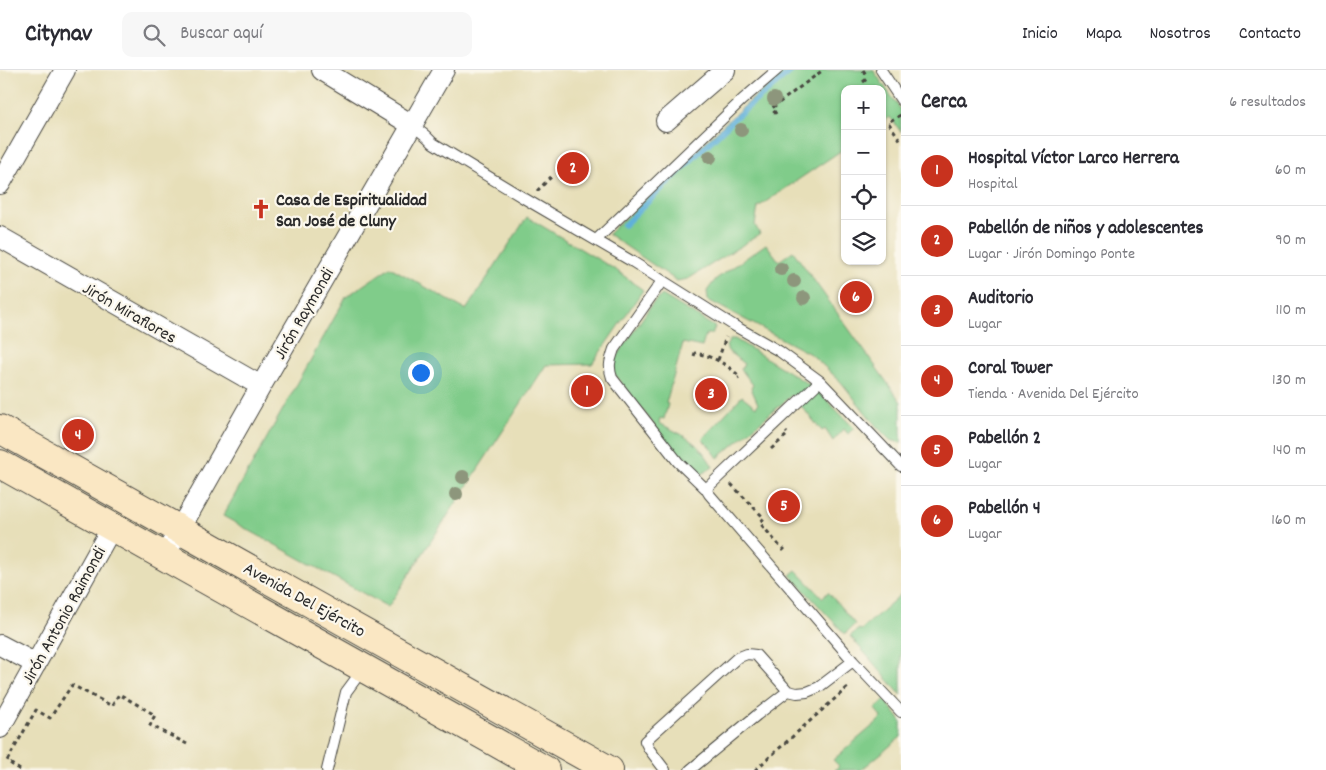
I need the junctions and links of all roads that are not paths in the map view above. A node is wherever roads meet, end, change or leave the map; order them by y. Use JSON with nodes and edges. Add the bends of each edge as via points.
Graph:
{"nodes":[{"id":1,"x":65,"y":70,"type":"edge"},
{"id":2,"x":322,"y":70,"type":"edge"},
{"id":3,"x":444,"y":70,"type":"edge"},
{"id":4,"x":725,"y":70,"type":"edge"},
{"id":5,"x":778,"y":70,"type":"edge"},
{"id":6,"x":880,"y":70,"type":"edge"},
{"id":7,"x":901,"y":100,"type":"edge"},
{"id":8,"x":666,"y":121,"type":"dead end"},
{"id":9,"x":412,"y":124,"type":"junction"},
{"id":10,"x":0,"y":184,"type":"edge"},
{"id":11,"x":0,"y":237,"type":"edge"},
{"id":12,"x":596,"y":240,"type":"junction"},
{"id":13,"x":662,"y":281,"type":"junction"},
{"id":14,"x":820,"y":381,"type":"junction"},
{"id":15,"x":261,"y":386,"type":"junction"},
{"id":16,"x":0,"y":429,"type":"edge"},
{"id":17,"x":0,"y":464,"type":"edge"},
{"id":18,"x":901,"y":466,"type":"edge"},
{"id":19,"x":706,"y":488,"type":"junction"},
{"id":20,"x":112,"y":527,"type":"junction"},
{"id":21,"x":179,"y":529,"type":"junction"},
{"id":22,"x":164,"y":557,"type":"junction"},
{"id":23,"x":0,"y":645,"type":"edge"},
{"id":24,"x":853,"y":661,"type":"junction"},
{"id":25,"x":36,"y":664,"type":"junction"},
{"id":26,"x":363,"y":668,"type":"junction"},
{"id":27,"x":788,"y":691,"type":"junction"},
{"id":28,"x":901,"y":712,"type":"edge"},
{"id":29,"x":0,"y":728,"type":"edge"},
{"id":30,"x":327,"y":770,"type":"edge"},
{"id":31,"x":545,"y":770,"type":"edge"},
{"id":32,"x":610,"y":770,"type":"edge"},
{"id":33,"x":665,"y":770,"type":"edge"},
{"id":34,"x":690,"y":770,"type":"edge"}],
"edges":[{"from":1,"to":10,"type":"street"},
{"from":2,"to":9,"type":"street"},
{"from":3,"to":9,"type":"street","name":"Jirón Raymondi"},
{"from":4,"to":8,"type":"street"},
{"from":5,"to":12,"type":"lane","via":[[742,100]]},
{"from":6,"to":7,"type":"lane"},
{"from":9,"to":12,"type":"lane","via":[[433,143]]},
{"from":9,"to":15,"type":"street","name":"Jirón Raymondi"},
{"from":11,"to":15,"type":"street","name":"Jirón Miraflores"},
{"from":12,"to":13,"type":"lane"},
{"from":13,"to":14,"type":"lane","via":[[779,351]]},
{"from":13,"to":19,"type":"lane","via":[[614,350],[609,370],[678,462]]},
{"from":14,"to":18,"type":"lane"},
{"from":14,"to":19,"type":"lane"},
{"from":15,"to":21,"type":"street","name":"Jirón Raymondi"},
{"from":16,"to":21,"type":"main road","name":"Avenida Del Ejército"},
{"from":17,"to":20,"type":"main road","name":"Avenida Del Ejército"},
{"from":19,"to":24,"type":"lane"},
{"from":20,"to":22,"type":"main road","name":"Avenida Del Ejército"},
{"from":20,"to":25,"type":"street","name":"Jirón Antonio Raimondi"},
{"from":21,"to":22,"type":"street","name":"Jirón Raymondi"},
{"from":21,"to":32,"type":"main road","name":"Avenida Del Ejército"},
{"from":22,"to":26,"type":"main road","name":"Avenida Del Ejército"},
{"from":23,"to":25,"type":"street"},
{"from":24,"to":27,"type":"lane","via":[[819,687],[807,692]]},
{"from":24,"to":28,"type":"lane"},
{"from":25,"to":29,"type":"street","name":"Jirón Antonio Raimondi"},
{"from":26,"to":30,"type":"lane","via":[[346,692]]},
{"from":26,"to":31,"type":"main road","name":"Avenida Del Ejército"},
{"from":27,"to":33,"type":"lane","via":[[756,655],[737,658],[645,740]]},
{"from":27,"to":34,"type":"lane"}]}
